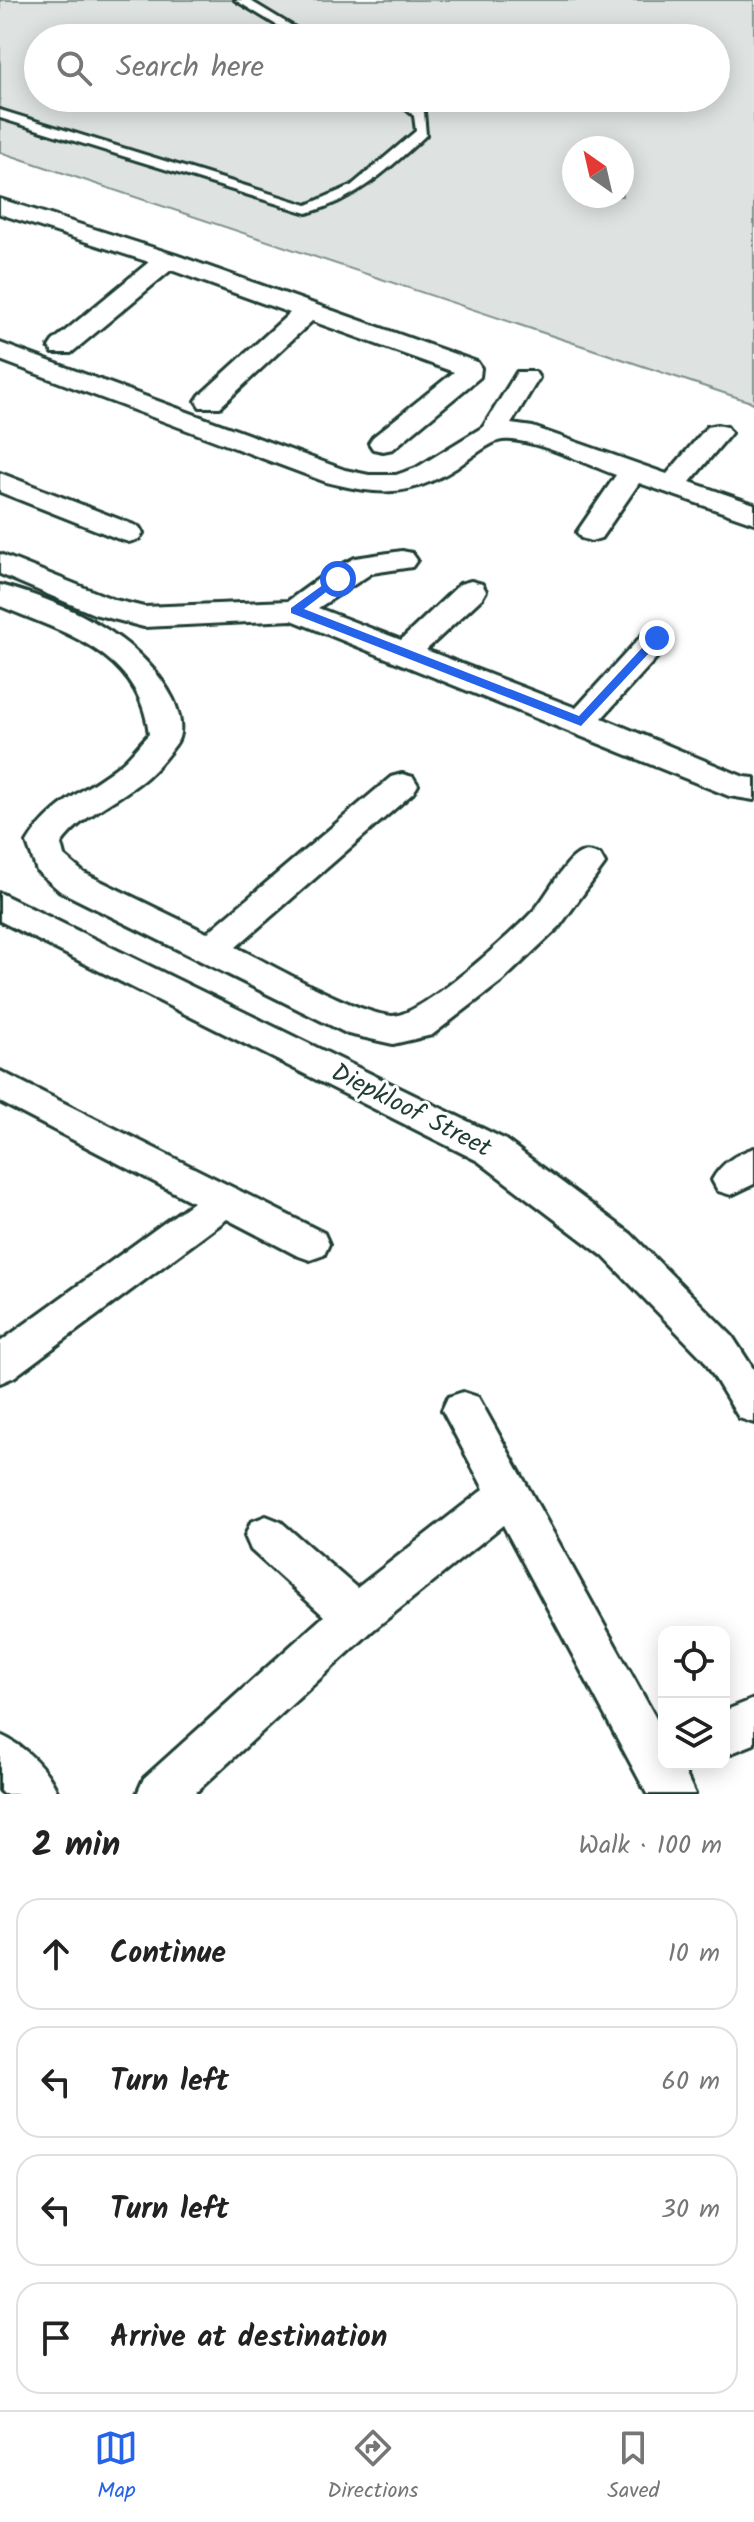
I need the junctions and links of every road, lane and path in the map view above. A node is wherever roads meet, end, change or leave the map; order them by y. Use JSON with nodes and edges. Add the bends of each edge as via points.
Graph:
{"nodes":[{"id":1,"x":241,"y":0,"type":"edge"},
{"id":2,"x":282,"y":24,"type":"edge"},
{"id":3,"x":416,"y":112,"type":"edge"},
{"id":4,"x":0,"y":114,"type":"edge"},
{"id":5,"x":14,"y":217,"type":"edge"},
{"id":6,"x":167,"y":260,"type":"junction"},
{"id":7,"x":308,"y":310,"type":"junction"},
{"id":8,"x":62,"y":347,"type":"dead end"},
{"id":9,"x":0,"y":351,"type":"edge"},
{"id":10,"x":526,"y":378,"type":"dead end"},
{"id":11,"x":210,"y":401,"type":"dead end"},
{"id":12,"x":493,"y":432,"type":"junction"},
{"id":13,"x":717,"y":433,"type":"dead end"},
{"id":14,"x":383,"y":443,"type":"dead end"},
{"id":15,"x":633,"y":471,"type":"junction"},
{"id":16,"x":0,"y":482,"type":"edge"},
{"id":17,"x":672,"y":485,"type":"junction"},
{"id":18,"x":754,"y":514,"type":"edge"},
{"id":19,"x":591,"y":532,"type":"dead end"},
{"id":20,"x":129,"y":533,"type":"dead end"},
{"id":21,"x":402,"y":560,"type":"dead end"},
{"id":22,"x":0,"y":563,"type":"edge"},
{"id":23,"x":471,"y":591,"type":"dead end"},
{"id":24,"x":0,"y":595,"type":"edge"},
{"id":25,"x":295,"y":610,"type":"junction"},
{"id":26,"x":657,"y":638,"type":"dead end"},
{"id":27,"x":405,"y":653,"type":"junction"},
{"id":28,"x":581,"y":722,"type":"junction"},
{"id":29,"x":402,"y":785,"type":"dead end"},
{"id":30,"x":754,"y":789,"type":"edge"},
{"id":31,"x":588,"y":864,"type":"dead end"},
{"id":32,"x":0,"y":906,"type":"edge"},
{"id":33,"x":213,"y":948,"type":"junction"},
{"id":34,"x":8,"y":1098,"type":"edge"},
{"id":35,"x":224,"y":1200,"type":"junction"},
{"id":36,"x":310,"y":1244,"type":"dead end"},
{"id":37,"x":0,"y":1365,"type":"edge"},
{"id":38,"x":754,"y":1405,"type":"edge"},
{"id":39,"x":463,"y":1410,"type":"dead end"},
{"id":40,"x":508,"y":1496,"type":"junction"},
{"id":41,"x":266,"y":1536,"type":"dead end"},
{"id":42,"x":356,"y":1616,"type":"junction"},
{"id":43,"x":754,"y":1721,"type":"edge"},
{"id":44,"x":730,"y":1731,"type":"edge"},
{"id":45,"x":0,"y":1758,"type":"edge"},
{"id":46,"x":664,"y":1773,"type":"edge"},
{"id":47,"x":35,"y":1794,"type":"edge"},
{"id":48,"x":160,"y":1794,"type":"edge"}],
"edges":[{"from":1,"to":2,"type":"lane"},
{"from":3,"to":4,"type":"lane","via":[[422,132],[377,174],[307,209]]},
{"from":5,"to":6,"type":"street"},
{"from":6,"to":7,"type":"street"},
{"from":6,"to":8,"type":"street"},
{"from":7,"to":11,"type":"street"},
{"from":7,"to":14,"type":"street","via":[[468,368],[467,377]]},
{"from":9,"to":12,"type":"street","via":[[369,484],[399,484],[426,474]]},
{"from":10,"to":12,"type":"street"},
{"from":12,"to":15,"type":"street","via":[[523,433]]},
{"from":13,"to":17,"type":"street"},
{"from":15,"to":17,"type":"street"},
{"from":15,"to":19,"type":"street"},
{"from":16,"to":20,"type":"street"},
{"from":17,"to":18,"type":"street"},
{"from":21,"to":25,"type":"street","via":[[365,565]]},
{"from":22,"to":25,"type":"street","via":[[105,607],[144,617]]},
{"from":23,"to":27,"type":"street"},
{"from":24,"to":33,"type":"street","via":[[112,642],[138,669],[160,705],[165,736],[135,769],[59,822],[44,843],[49,862],[72,882]]},
{"from":25,"to":27,"type":"street"},
{"from":26,"to":28,"type":"street"},
{"from":27,"to":28,"type":"street"},
{"from":28,"to":30,"type":"street","via":[[740,788]]},
{"from":29,"to":33,"type":"street"},
{"from":31,"to":33,"type":"street","via":[[547,918],[490,972],[419,1025],[393,1030],[361,1024]]},
{"from":32,"to":38,"type":"street","name":"Diepkloof Street","via":[[491,1150],[617,1245],[718,1348]]},
{"from":34,"to":35,"type":"street"},
{"from":35,"to":36,"type":"street"},
{"from":35,"to":37,"type":"street"},
{"from":39,"to":40,"type":"street"},
{"from":40,"to":42,"type":"street"},
{"from":40,"to":46,"type":"street"},
{"from":41,"to":42,"type":"street"},
{"from":42,"to":48,"type":"street"},
{"from":43,"to":44,"type":"street"},
{"from":45,"to":47,"type":"street"}]}
